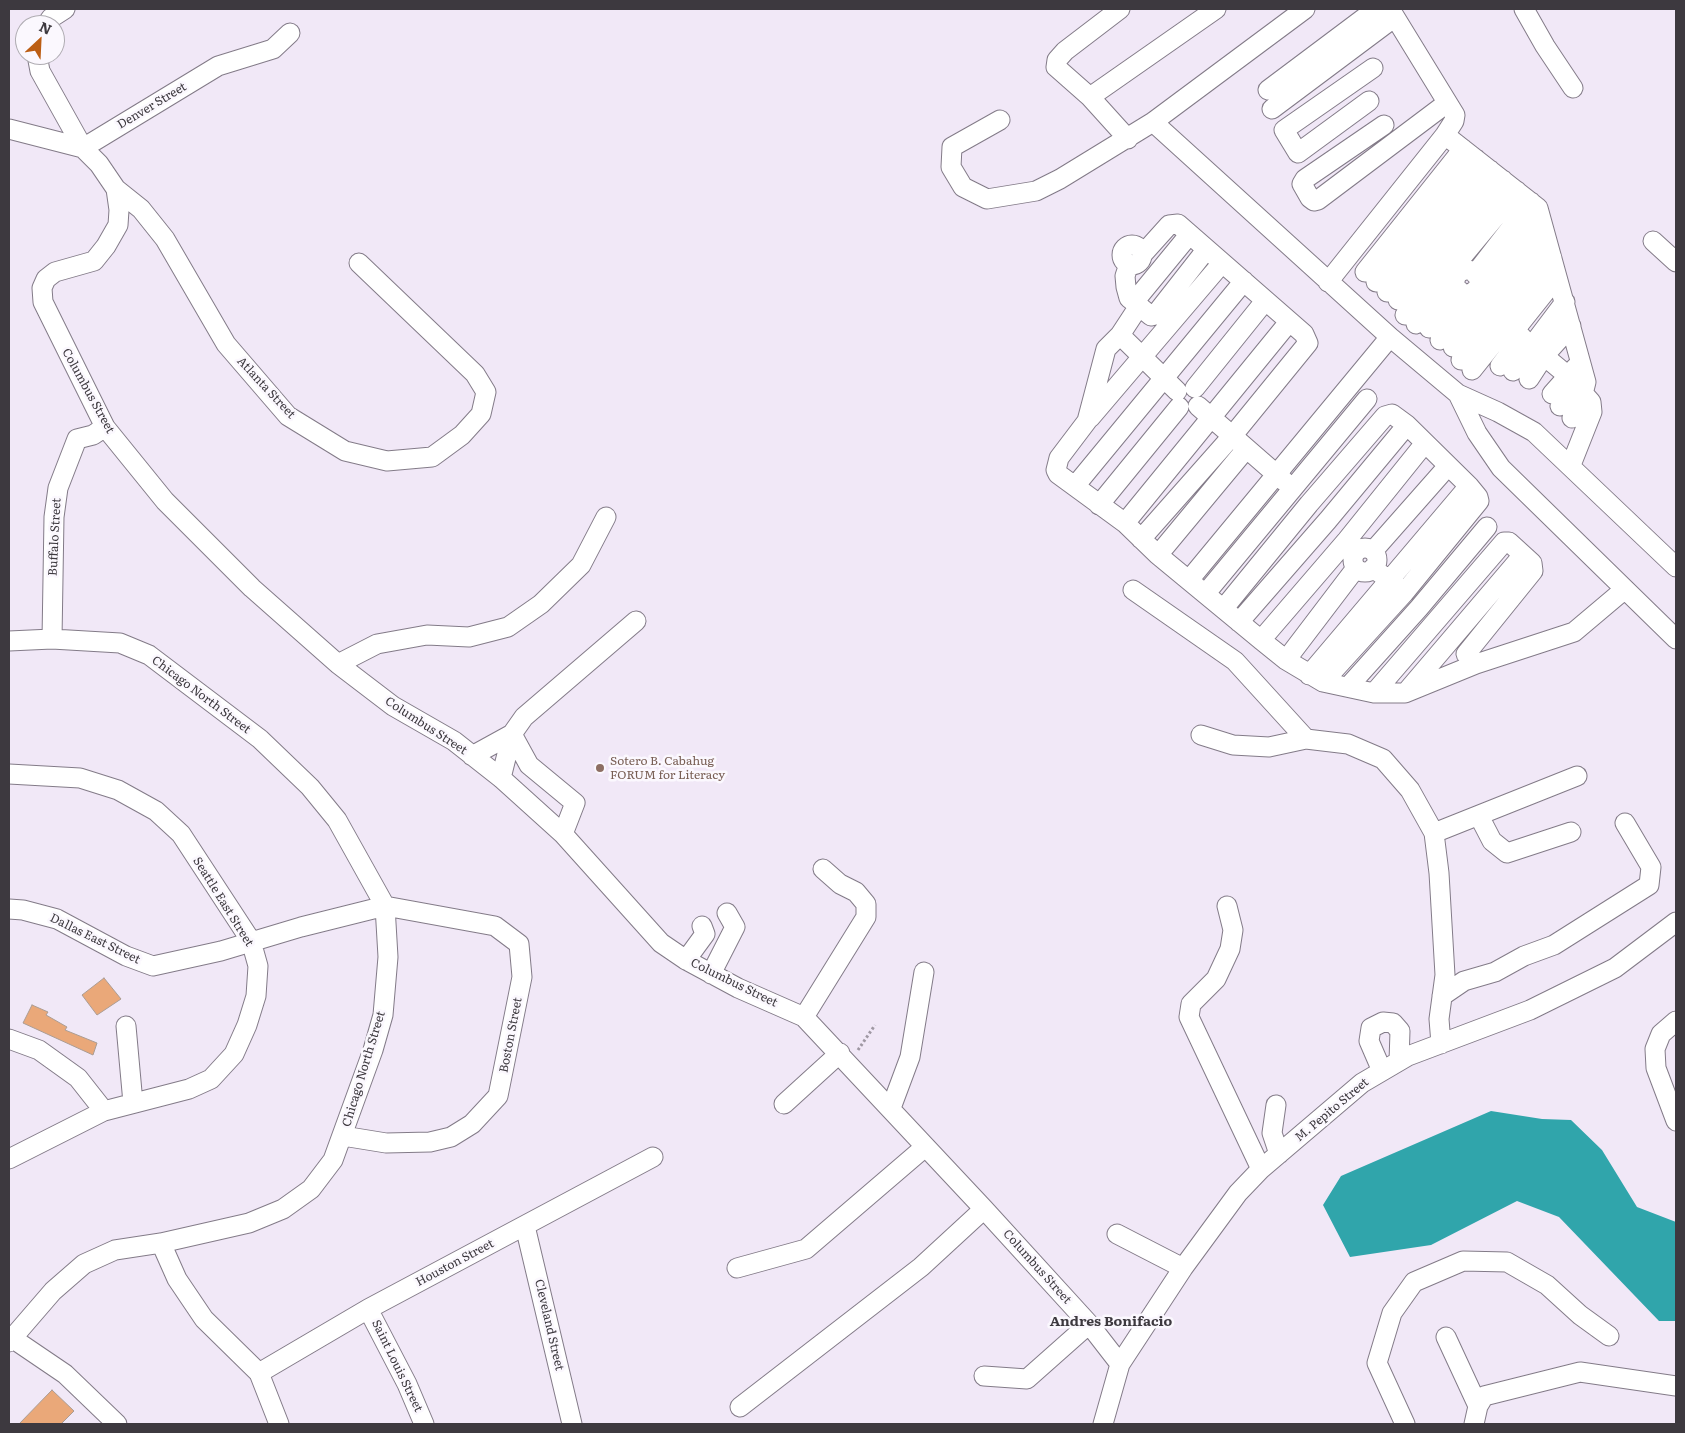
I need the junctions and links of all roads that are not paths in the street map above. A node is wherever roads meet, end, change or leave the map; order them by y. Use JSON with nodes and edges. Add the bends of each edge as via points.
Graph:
{"nodes":[{"id":1,"x":1120,"y":9,"type":"edge"},
{"id":2,"x":1216,"y":9,"type":"edge"},
{"id":3,"x":1305,"y":9,"type":"edge"},
{"id":4,"x":1376,"y":9,"type":"edge"},
{"id":5,"x":1524,"y":9,"type":"edge"},
{"id":6,"x":1392,"y":13,"type":"edge"},
{"id":7,"x":290,"y":33,"type":"dead end"},
{"id":8,"x":39,"y":65,"type":"edge"},
{"id":9,"x":1373,"y":68,"type":"dead end"},
{"id":10,"x":1355,"y":81,"type":"junction"},
{"id":11,"x":1573,"y":88,"type":"dead end"},
{"id":12,"x":1090,"y":98,"type":"junction"},
{"id":13,"x":1369,"y":101,"type":"junction"},
{"id":14,"x":1447,"y":104,"type":"junction"},
{"id":15,"x":1000,"y":120,"type":"dead end"},
{"id":16,"x":1153,"y":122,"type":"junction"},
{"id":17,"x":1384,"y":125,"type":"junction"},
{"id":18,"x":9,"y":128,"type":"edge"},
{"id":19,"x":1445,"y":135,"type":"junction"},
{"id":20,"x":1128,"y":139,"type":"junction"},
{"id":21,"x":1397,"y":142,"type":"junction"},
{"id":22,"x":83,"y":148,"type":"junction"},
{"id":23,"x":1496,"y":175,"type":"junction"},
{"id":24,"x":116,"y":189,"type":"junction"},
{"id":25,"x":1384,"y":212,"type":"junction"},
{"id":26,"x":1541,"y":219,"type":"junction"},
{"id":27,"x":1190,"y":235,"type":"junction"},
{"id":28,"x":1546,"y":239,"type":"junction"},
{"id":29,"x":1653,"y":241,"type":"dead end"},
{"id":30,"x":1206,"y":250,"type":"junction"},
{"id":31,"x":1552,"y":258,"type":"junction"},
{"id":32,"x":1676,"y":262,"type":"edge"},
{"id":33,"x":359,"y":263,"type":"dead end"},
{"id":34,"x":1222,"y":263,"type":"junction"},
{"id":35,"x":1557,"y":277,"type":"junction"},
{"id":36,"x":1244,"y":281,"type":"junction"},
{"id":37,"x":1328,"y":282,"type":"junction"},
{"id":38,"x":1266,"y":301,"type":"junction"},
{"id":39,"x":1565,"y":302,"type":"junction"},
{"id":40,"x":1136,"y":304,"type":"junction"},
{"id":41,"x":1492,"y":305,"type":"junction"},
{"id":42,"x":1418,"y":321,"type":"junction"},
{"id":43,"x":1289,"y":322,"type":"junction"},
{"id":44,"x":1571,"y":326,"type":"junction"},
{"id":45,"x":1120,"y":335,"type":"junction"},
{"id":46,"x":1390,"y":337,"type":"junction"},
{"id":47,"x":1144,"y":357,"type":"junction"},
{"id":48,"x":1538,"y":388,"type":"junction"},
{"id":49,"x":1458,"y":394,"type":"junction"},
{"id":50,"x":1188,"y":398,"type":"junction"},
{"id":51,"x":1367,"y":399,"type":"dead end"},
{"id":52,"x":1087,"y":421,"type":"junction"},
{"id":53,"x":1407,"y":425,"type":"junction"},
{"id":54,"x":105,"y":427,"type":"junction"},
{"id":55,"x":1233,"y":435,"type":"junction"},
{"id":56,"x":1425,"y":443,"type":"junction"},
{"id":57,"x":1246,"y":449,"type":"junction"},
{"id":58,"x":1448,"y":466,"type":"junction"},
{"id":59,"x":1571,"y":466,"type":"junction"},
{"id":60,"x":1275,"y":475,"type":"junction"},
{"id":61,"x":1074,"y":486,"type":"junction"},
{"id":62,"x":1468,"y":486,"type":"junction"},
{"id":63,"x":1294,"y":489,"type":"junction"},
{"id":64,"x":1309,"y":504,"type":"junction"},
{"id":65,"x":1098,"y":505,"type":"junction"},
{"id":66,"x":606,"y":516,"type":"dead end"},
{"id":67,"x":1328,"y":520,"type":"junction"},
{"id":68,"x":1125,"y":523,"type":"junction"},
{"id":69,"x":1487,"y":527,"type":"dead end"},
{"id":70,"x":1141,"y":539,"type":"junction"},
{"id":71,"x":1158,"y":555,"type":"junction"},
{"id":72,"x":1361,"y":555,"type":"junction"},
{"id":73,"x":1524,"y":555,"type":"junction"},
{"id":74,"x":1676,"y":566,"type":"edge"},
{"id":75,"x":1189,"y":580,"type":"junction"},
{"id":76,"x":1389,"y":580,"type":"junction"},
{"id":77,"x":1132,"y":590,"type":"dead end"},
{"id":78,"x":1625,"y":590,"type":"junction"},
{"id":79,"x":1206,"y":593,"type":"junction"},
{"id":80,"x":1404,"y":593,"type":"junction"},
{"id":81,"x":1224,"y":608,"type":"junction"},
{"id":82,"x":1419,"y":608,"type":"junction"},
{"id":83,"x":636,"y":621,"type":"dead end"},
{"id":84,"x":1239,"y":622,"type":"junction"},
{"id":85,"x":1434,"y":625,"type":"junction"},
{"id":86,"x":52,"y":639,"type":"junction"},
{"id":87,"x":1676,"y":639,"type":"edge"},
{"id":88,"x":1261,"y":640,"type":"junction"},
{"id":89,"x":1449,"y":640,"type":"junction"},
{"id":90,"x":9,"y":641,"type":"edge"},
{"id":91,"x":1471,"y":659,"type":"junction"},
{"id":92,"x":1286,"y":660,"type":"junction"},
{"id":93,"x":338,"y":664,"type":"junction"},
{"id":94,"x":1316,"y":678,"type":"junction"},
{"id":95,"x":1348,"y":687,"type":"junction"},
{"id":96,"x":1406,"y":692,"type":"junction"},
{"id":97,"x":1374,"y":693,"type":"junction"},
{"id":98,"x":512,"y":734,"type":"junction"},
{"id":99,"x":1201,"y":735,"type":"dead end"},
{"id":100,"x":1306,"y":739,"type":"junction"},
{"id":101,"x":472,"y":756,"type":"junction"},
{"id":102,"x":9,"y":774,"type":"edge"},
{"id":103,"x":1577,"y":776,"type":"dead end"},
{"id":104,"x":501,"y":778,"type":"junction"},
{"id":105,"x":1480,"y":816,"type":"junction"},
{"id":106,"x":1625,"y":823,"type":"dead end"},
{"id":107,"x":1571,"y":832,"type":"dead end"},
{"id":108,"x":1434,"y":833,"type":"junction"},
{"id":109,"x":563,"y":834,"type":"junction"},
{"id":110,"x":823,"y":869,"type":"dead end"},
{"id":111,"x":384,"y":906,"type":"junction"},
{"id":112,"x":1227,"y":906,"type":"dead end"},
{"id":113,"x":9,"y":909,"type":"edge"},
{"id":114,"x":727,"y":913,"type":"dead end"},
{"id":115,"x":1676,"y":923,"type":"edge"},
{"id":116,"x":702,"y":926,"type":"dead end"},
{"id":117,"x":251,"y":942,"type":"junction"},
{"id":118,"x":686,"y":960,"type":"junction"},
{"id":119,"x":924,"y":972,"type":"dead end"},
{"id":120,"x":711,"y":974,"type":"junction"},
{"id":121,"x":817,"y":977,"type":"dead end"},
{"id":122,"x":1442,"y":996,"type":"junction"},
{"id":123,"x":801,"y":1016,"type":"junction"},
{"id":124,"x":1676,"y":1021,"type":"edge"},
{"id":125,"x":126,"y":1026,"type":"dead end"},
{"id":126,"x":9,"y":1039,"type":"edge"},
{"id":127,"x":1441,"y":1044,"type":"junction"},
{"id":128,"x":1400,"y":1052,"type":"junction"},
{"id":129,"x":844,"y":1058,"type":"junction"},
{"id":130,"x":1379,"y":1063,"type":"junction"},
{"id":131,"x":133,"y":1103,"type":"junction"},
{"id":132,"x":784,"y":1104,"type":"dead end"},
{"id":133,"x":1276,"y":1105,"type":"dead end"},
{"id":134,"x":891,"y":1108,"type":"junction"},
{"id":135,"x":104,"y":1111,"type":"junction"},
{"id":136,"x":1676,"y":1121,"type":"edge"},
{"id":137,"x":343,"y":1136,"type":"junction"},
{"id":138,"x":925,"y":1147,"type":"junction"},
{"id":139,"x":1279,"y":1154,"type":"junction"},
{"id":140,"x":653,"y":1157,"type":"dead end"},
{"id":141,"x":9,"y":1159,"type":"edge"},
{"id":142,"x":1261,"y":1169,"type":"junction"},
{"id":143,"x":984,"y":1208,"type":"junction"},
{"id":144,"x":526,"y":1226,"type":"junction"},
{"id":145,"x":1117,"y":1234,"type":"dead end"},
{"id":146,"x":161,"y":1243,"type":"junction"},
{"id":147,"x":737,"y":1268,"type":"dead end"},
{"id":148,"x":1183,"y":1268,"type":"junction"},
{"id":149,"x":368,"y":1309,"type":"junction"},
{"id":150,"x":1089,"y":1324,"type":"junction"},
{"id":151,"x":1609,"y":1336,"type":"dead end"},
{"id":152,"x":1446,"y":1337,"type":"dead end"},
{"id":153,"x":10,"y":1339,"type":"edge"},
{"id":154,"x":1120,"y":1364,"type":"junction"},
{"id":155,"x":259,"y":1373,"type":"junction"},
{"id":156,"x":984,"y":1376,"type":"dead end"},
{"id":157,"x":1676,"y":1386,"type":"edge"},
{"id":158,"x":740,"y":1406,"type":"dead end"},
{"id":159,"x":1476,"y":1415,"type":"edge"},
{"id":160,"x":117,"y":1424,"type":"edge"},
{"id":161,"x":279,"y":1424,"type":"edge"},
{"id":162,"x":424,"y":1424,"type":"edge"},
{"id":163,"x":572,"y":1424,"type":"edge"},
{"id":164,"x":1103,"y":1424,"type":"edge"},
{"id":165,"x":1404,"y":1424,"type":"edge"}],
"edges":[{"from":1,"to":12,"type":"street","via":[[1057,60],[1056,67]]},
{"from":2,"to":12,"type":"street"},
{"from":3,"to":16,"type":"street"},
{"from":4,"to":6,"type":"street","via":[[1270,99]]},
{"from":5,"to":11,"type":"street"},
{"from":6,"to":14,"type":"street"},
{"from":7,"to":22,"type":"street","name":"Denver Street","via":[[273,49],[218,66]]},
{"from":8,"to":22,"type":"street"},
{"from":9,"to":10,"type":"street"},
{"from":10,"to":13,"type":"street"},
{"from":10,"to":13,"type":"street","via":[[1284,130],[1294,150],[1301,152]]},
{"from":12,"to":20,"type":"street"},
{"from":13,"to":17,"type":"street"},
{"from":14,"to":19,"type":"street","via":[[1455,115]]},
{"from":14,"to":21,"type":"street"},
{"from":15,"to":20,"type":"street","via":[[952,147],[951,167],[963,187],[987,199],[1036,191]]},
{"from":16,"to":20,"type":"street"},
{"from":16,"to":37,"type":"street"},
{"from":17,"to":21,"type":"street"},
{"from":17,"to":21,"type":"street","via":[[1305,179],[1302,184],[1310,198],[1318,200]]},
{"from":18,"to":22,"type":"street"},
{"from":19,"to":23,"type":"street"},
{"from":19,"to":25,"type":"street"},
{"from":22,"to":24,"type":"street"},
{"from":23,"to":26,"type":"street","via":[[1538,208]]},
{"from":23,"to":41,"type":"street"},
{"from":23,"to":41,"type":"street"},
{"from":23,"to":41,"type":"street"},
{"from":24,"to":33,"type":"street","name":"Atlanta Street","via":[[141,209],[165,239],[226,344],[288,416],[345,451],[387,461],[432,457],[462,435],[481,414],[486,392],[475,374]]},
{"from":24,"to":54,"type":"street","name":"Columbus Street","via":[[118,225],[106,246],[94,262],[55,272],[46,279],[35,302]]},
{"from":25,"to":37,"type":"street"},
{"from":25,"to":41,"type":"street"},
{"from":26,"to":28,"type":"street"},
{"from":26,"to":41,"type":"street"},
{"from":27,"to":30,"type":"street"},
{"from":27,"to":40,"type":"street"},
{"from":27,"to":40,"type":"street","via":[[1178,224],[1169,226],[1135,259],[1125,276],[1129,298]]},
{"from":28,"to":31,"type":"street"},
{"from":28,"to":41,"type":"street"},
{"from":29,"to":32,"type":"street"},
{"from":30,"to":34,"type":"street"},
{"from":30,"to":40,"type":"street","via":[[1155,315],[1151,316]]},
{"from":31,"to":35,"type":"street"},
{"from":31,"to":41,"type":"street"},
{"from":34,"to":36,"type":"street"},
{"from":34,"to":47,"type":"street"},
{"from":35,"to":39,"type":"street"},
{"from":35,"to":41,"type":"street"},
{"from":36,"to":38,"type":"street"},
{"from":36,"to":50,"type":"street"},
{"from":37,"to":46,"type":"street"},
{"from":38,"to":43,"type":"street"},
{"from":38,"to":50,"type":"street"},
{"from":39,"to":41,"type":"street"},
{"from":39,"to":44,"type":"street"},
{"from":40,"to":45,"type":"street"},
{"from":41,"to":42,"type":"street"},
{"from":41,"to":42,"type":"street"},
{"from":41,"to":42,"type":"street"},
{"from":41,"to":42,"type":"street"},
{"from":41,"to":42,"type":"street"},
{"from":41,"to":42,"type":"street"},
{"from":41,"to":44,"type":"street"},
{"from":41,"to":44,"type":"street"},
{"from":41,"to":48,"type":"street"},
{"from":41,"to":48,"type":"street"},
{"from":41,"to":48,"type":"street"},
{"from":41,"to":48,"type":"street"},
{"from":41,"to":59,"type":"street","via":[[1591,402],[1592,412]]},
{"from":43,"to":50,"type":"street"},
{"from":43,"to":55,"type":"street","via":[[1304,334],[1308,343]]},
{"from":45,"to":47,"type":"street"},
{"from":45,"to":52,"type":"street","via":[[1103,356]]},
{"from":46,"to":49,"type":"street"},
{"from":46,"to":60,"type":"street"},
{"from":47,"to":50,"type":"street"},
{"from":47,"to":52,"type":"street"},
{"from":49,"to":59,"type":"street","via":[[1534,432]]},
{"from":49,"to":78,"type":"street","via":[[1477,433],[1501,468]]},
{"from":50,"to":55,"type":"street"},
{"from":50,"to":61,"type":"street"},
{"from":50,"to":65,"type":"street"},
{"from":50,"to":68,"type":"street"},
{"from":51,"to":63,"type":"street"},
{"from":52,"to":61,"type":"street","via":[[1059,458],[1056,470]]},
{"from":53,"to":56,"type":"street"},
{"from":53,"to":64,"type":"street","via":[[1392,414],[1385,416]]},
{"from":53,"to":67,"type":"street"},
{"from":54,"to":86,"type":"street","name":"Buffalo Street","via":[[93,435],[77,439],[58,488],[54,517]]},
{"from":54,"to":93,"type":"street","name":"Columbus Street","via":[[164,501],[252,588]]},
{"from":55,"to":57,"type":"street"},
{"from":55,"to":70,"type":"street"},
{"from":56,"to":58,"type":"street"},
{"from":56,"to":72,"type":"street"},
{"from":57,"to":60,"type":"street"},
{"from":57,"to":71,"type":"street"},
{"from":58,"to":62,"type":"street"},
{"from":58,"to":72,"type":"street"},
{"from":59,"to":74,"type":"street"},
{"from":60,"to":63,"type":"street"},
{"from":60,"to":75,"type":"street"},
{"from":61,"to":65,"type":"street"},
{"from":62,"to":76,"type":"street"},
{"from":62,"to":80,"type":"street","via":[[1479,501]]},
{"from":63,"to":64,"type":"street"},
{"from":63,"to":79,"type":"street"},
{"from":64,"to":67,"type":"street"},
{"from":64,"to":81,"type":"street"},
{"from":65,"to":68,"type":"street"},
{"from":66,"to":93,"type":"street","via":[[581,565],[541,604],[508,627],[469,636],[427,635],[377,644]]},
{"from":67,"to":72,"type":"street"},
{"from":67,"to":84,"type":"street"},
{"from":68,"to":70,"type":"street"},
{"from":69,"to":82,"type":"street"},
{"from":70,"to":71,"type":"street"},
{"from":71,"to":75,"type":"street"},
{"from":72,"to":76,"type":"street"},
{"from":72,"to":88,"type":"street"},
{"from":72,"to":92,"type":"street"},
{"from":73,"to":85,"type":"street","via":[[1504,542]]},
{"from":73,"to":89,"type":"street"},
{"from":73,"to":91,"type":"street","via":[[1532,563],[1533,571]]},
{"from":75,"to":79,"type":"street"},
{"from":76,"to":80,"type":"street"},
{"from":76,"to":94,"type":"street"},
{"from":77,"to":100,"type":"street","via":[[1235,662]]},
{"from":78,"to":87,"type":"street"},
{"from":78,"to":91,"type":"street","via":[[1574,632]]},
{"from":79,"to":81,"type":"street"},
{"from":80,"to":82,"type":"street"},
{"from":80,"to":94,"type":"street"},
{"from":81,"to":84,"type":"street"},
{"from":82,"to":85,"type":"street"},
{"from":82,"to":95,"type":"street"},
{"from":83,"to":98,"type":"street","via":[[524,717]]},
{"from":84,"to":88,"type":"street"},
{"from":85,"to":89,"type":"street"},
{"from":85,"to":97,"type":"street"},
{"from":86,"to":90,"type":"street","name":"Chicago North Street"},
{"from":86,"to":111,"type":"street","name":"Chicago North Street","via":[[120,643],[149,655],[260,740],[310,787],[337,820]]},
{"from":88,"to":92,"type":"street"},
{"from":89,"to":91,"type":"street"},
{"from":89,"to":96,"type":"street"},
{"from":91,"to":96,"type":"street"},
{"from":92,"to":94,"type":"street"},
{"from":93,"to":101,"type":"street","name":"Columbus Street","via":[[393,706]]},
{"from":94,"to":95,"type":"street"},
{"from":95,"to":97,"type":"street"},
{"from":96,"to":97,"type":"street"},
{"from":98,"to":101,"type":"street"},
{"from":98,"to":104,"type":"street"},
{"from":98,"to":109,"type":"street","via":[[529,765],[576,803]]},
{"from":99,"to":100,"type":"street","via":[[1233,745],[1269,747]]},
{"from":100,"to":108,"type":"street","via":[[1348,744],[1382,759],[1410,790]]},
{"from":101,"to":104,"type":"street","name":"Columbus Street"},
{"from":102,"to":117,"type":"street","name":"Seattle East Street","via":[[80,778],[118,790],[156,811],[181,834]]},
{"from":103,"to":105,"type":"street"},
{"from":104,"to":109,"type":"street","name":"Columbus Street"},
{"from":105,"to":107,"type":"street","via":[[1492,841],[1507,853]]},
{"from":105,"to":108,"type":"street"},
{"from":106,"to":122,"type":"street","via":[[1651,867],[1648,886],[1554,945],[1495,972],[1464,981]]},
{"from":108,"to":122,"type":"street","via":[[1443,938]]},
{"from":109,"to":118,"type":"street","name":"Columbus Street","via":[[661,942]]},
{"from":110,"to":123,"type":"street","via":[[840,884],[856,892],[866,904],[866,918]]},
{"from":111,"to":117,"type":"street","name":"Dallas East Street"},
{"from":111,"to":137,"type":"street","name":"Chicago North Street","via":[[388,957],[383,1015]]},
{"from":111,"to":137,"type":"street","name":"Boston Street","via":[[495,926],[519,944],[521,986],[498,1096],[472,1124],[452,1137],[430,1142],[386,1143]]},
{"from":112,"to":142,"type":"street","via":[[1233,930],[1230,950],[1216,979],[1191,1004],[1188,1017]]},
{"from":113,"to":117,"type":"street","name":"Dallas East Street","via":[[57,918],[126,956],[153,966]]},
{"from":114,"to":120,"type":"street","via":[[735,927]]},
{"from":115,"to":127,"type":"street","name":"M. Pepito Street","via":[[1615,968],[1530,1010]]},
{"from":116,"to":118,"type":"street","via":[[705,934]]},
{"from":117,"to":131,"type":"street","name":"Seattle East Street","via":[[258,966],[256,996],[234,1054],[211,1079],[189,1089]]},
{"from":118,"to":120,"type":"street","name":"Columbus Street"},
{"from":119,"to":134,"type":"street","via":[[910,1057]]},
{"from":120,"to":123,"type":"street","name":"Columbus Street"},
{"from":121,"to":123,"type":"street"},
{"from":122,"to":127,"type":"street","via":[[1439,1019]]},
{"from":123,"to":129,"type":"street","name":"Columbus Street"},
{"from":124,"to":136,"type":"street","via":[[1661,1034],[1655,1049],[1656,1068]]},
{"from":125,"to":131,"type":"street"},
{"from":126,"to":135,"type":"street","via":[[39,1050],[78,1078]]},
{"from":127,"to":128,"type":"street","name":"M. Pepito Street"},
{"from":128,"to":130,"type":"street","name":"M. Pepito Street"},
{"from":128,"to":130,"type":"street","via":[[1400,1031],[1393,1023],[1383,1022],[1371,1028],[1369,1035]]},
{"from":129,"to":132,"type":"street"},
{"from":129,"to":134,"type":"street","name":"Columbus Street"},
{"from":130,"to":139,"type":"street","name":"M. Pepito Street","via":[[1362,1083]]},
{"from":131,"to":135,"type":"street","name":"Seattle East Street"},
{"from":133,"to":139,"type":"street","via":[[1272,1133]]},
{"from":134,"to":138,"type":"street","name":"Columbus Street"},
{"from":135,"to":141,"type":"street","name":"Seattle East Street"},
{"from":137,"to":146,"type":"street","name":"Chicago North Street","via":[[332,1160],[311,1189],[283,1209],[249,1223]]},
{"from":138,"to":143,"type":"street","name":"Columbus Street"},
{"from":138,"to":147,"type":"street","via":[[806,1249]]},
{"from":139,"to":142,"type":"street","name":"M. Pepito Street"},
{"from":140,"to":144,"type":"street","name":"Houston Street"},
{"from":142,"to":148,"type":"street","name":"M. Pepito Street","via":[[1238,1193]]},
{"from":143,"to":150,"type":"street","name":"Columbus Street"},
{"from":143,"to":158,"type":"street","via":[[921,1267]]},
{"from":144,"to":149,"type":"street","name":"Houston Street"},
{"from":144,"to":163,"type":"street","name":"Cleveland Street"},
{"from":145,"to":148,"type":"street"},
{"from":146,"to":153,"type":"street","name":"Chicago North Street","via":[[115,1250],[84,1264],[53,1291]]},
{"from":146,"to":155,"type":"street","via":[[177,1279],[204,1319]]},
{"from":148,"to":154,"type":"street","name":"M. Pepito Street"},
{"from":149,"to":155,"type":"street","name":"Houston Street"},
{"from":149,"to":162,"type":"street","name":"Saint Louis Street"},
{"from":150,"to":154,"type":"street","name":"Columbus Street"},
{"from":150,"to":156,"type":"street","via":[[1027,1379]]},
{"from":151,"to":165,"type":"street","via":[[1547,1286],[1507,1262],[1463,1261],[1414,1282],[1392,1313],[1376,1363]]},
{"from":152,"to":159,"type":"street"},
{"from":153,"to":160,"type":"street","via":[[65,1374]]},
{"from":154,"to":164,"type":"street","name":"M. Pepito Street"},
{"from":155,"to":161,"type":"street"},
{"from":157,"to":159,"type":"street","via":[[1580,1372],[1484,1396]]}]}
